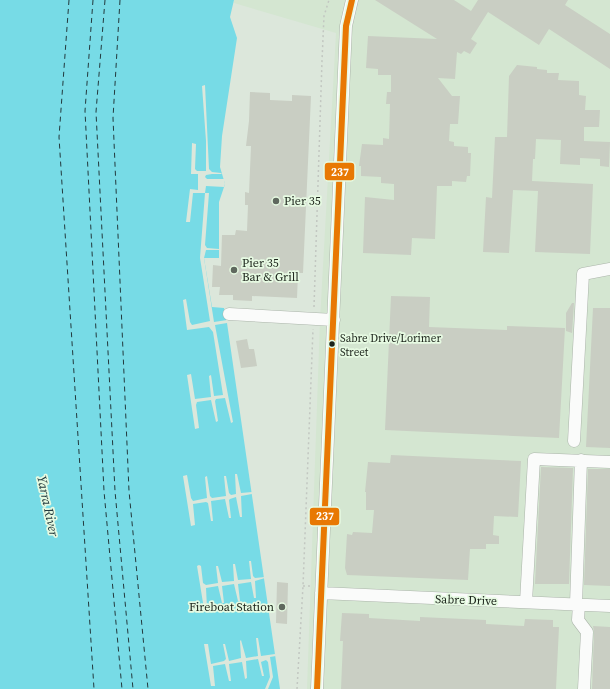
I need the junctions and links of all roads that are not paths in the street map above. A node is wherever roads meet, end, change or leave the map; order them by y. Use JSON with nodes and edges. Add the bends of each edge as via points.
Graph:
{"nodes":[{"id":1,"x":352,"y":0,"type":"edge"},
{"id":2,"x":610,"y":269,"type":"edge"},
{"id":3,"x":229,"y":314,"type":"dead end"},
{"id":4,"x":334,"y":320,"type":"junction"},
{"id":5,"x":574,"y":441,"type":"dead end"},
{"id":6,"x":581,"y":460,"type":"junction"},
{"id":7,"x":610,"y":462,"type":"edge"},
{"id":8,"x":321,"y":594,"type":"junction"},
{"id":9,"x":526,"y":602,"type":"junction"},
{"id":10,"x":578,"y":604,"type":"junction"},
{"id":11,"x":610,"y":606,"type":"edge"},
{"id":12,"x":317,"y":689,"type":"edge"},
{"id":13,"x":584,"y":689,"type":"edge"}],
"edges":[{"from":1,"to":4,"type":"street","via":[[346,26]]},
{"from":2,"to":5,"type":"street","via":[[583,274]]},
{"from":3,"to":4,"type":"street"},
{"from":4,"to":8,"type":"street"},
{"from":6,"to":7,"type":"street"},
{"from":6,"to":9,"type":"street","via":[[534,459]]},
{"from":6,"to":10,"type":"street"},
{"from":8,"to":9,"type":"street","name":"Sabre Drive"},
{"from":8,"to":12,"type":"street"},
{"from":9,"to":10,"type":"street","name":"Sabre Drive"},
{"from":10,"to":11,"type":"street","name":"Sabre Drive"},
{"from":10,"to":13,"type":"street","via":[[578,620],[587,632]]}]}
